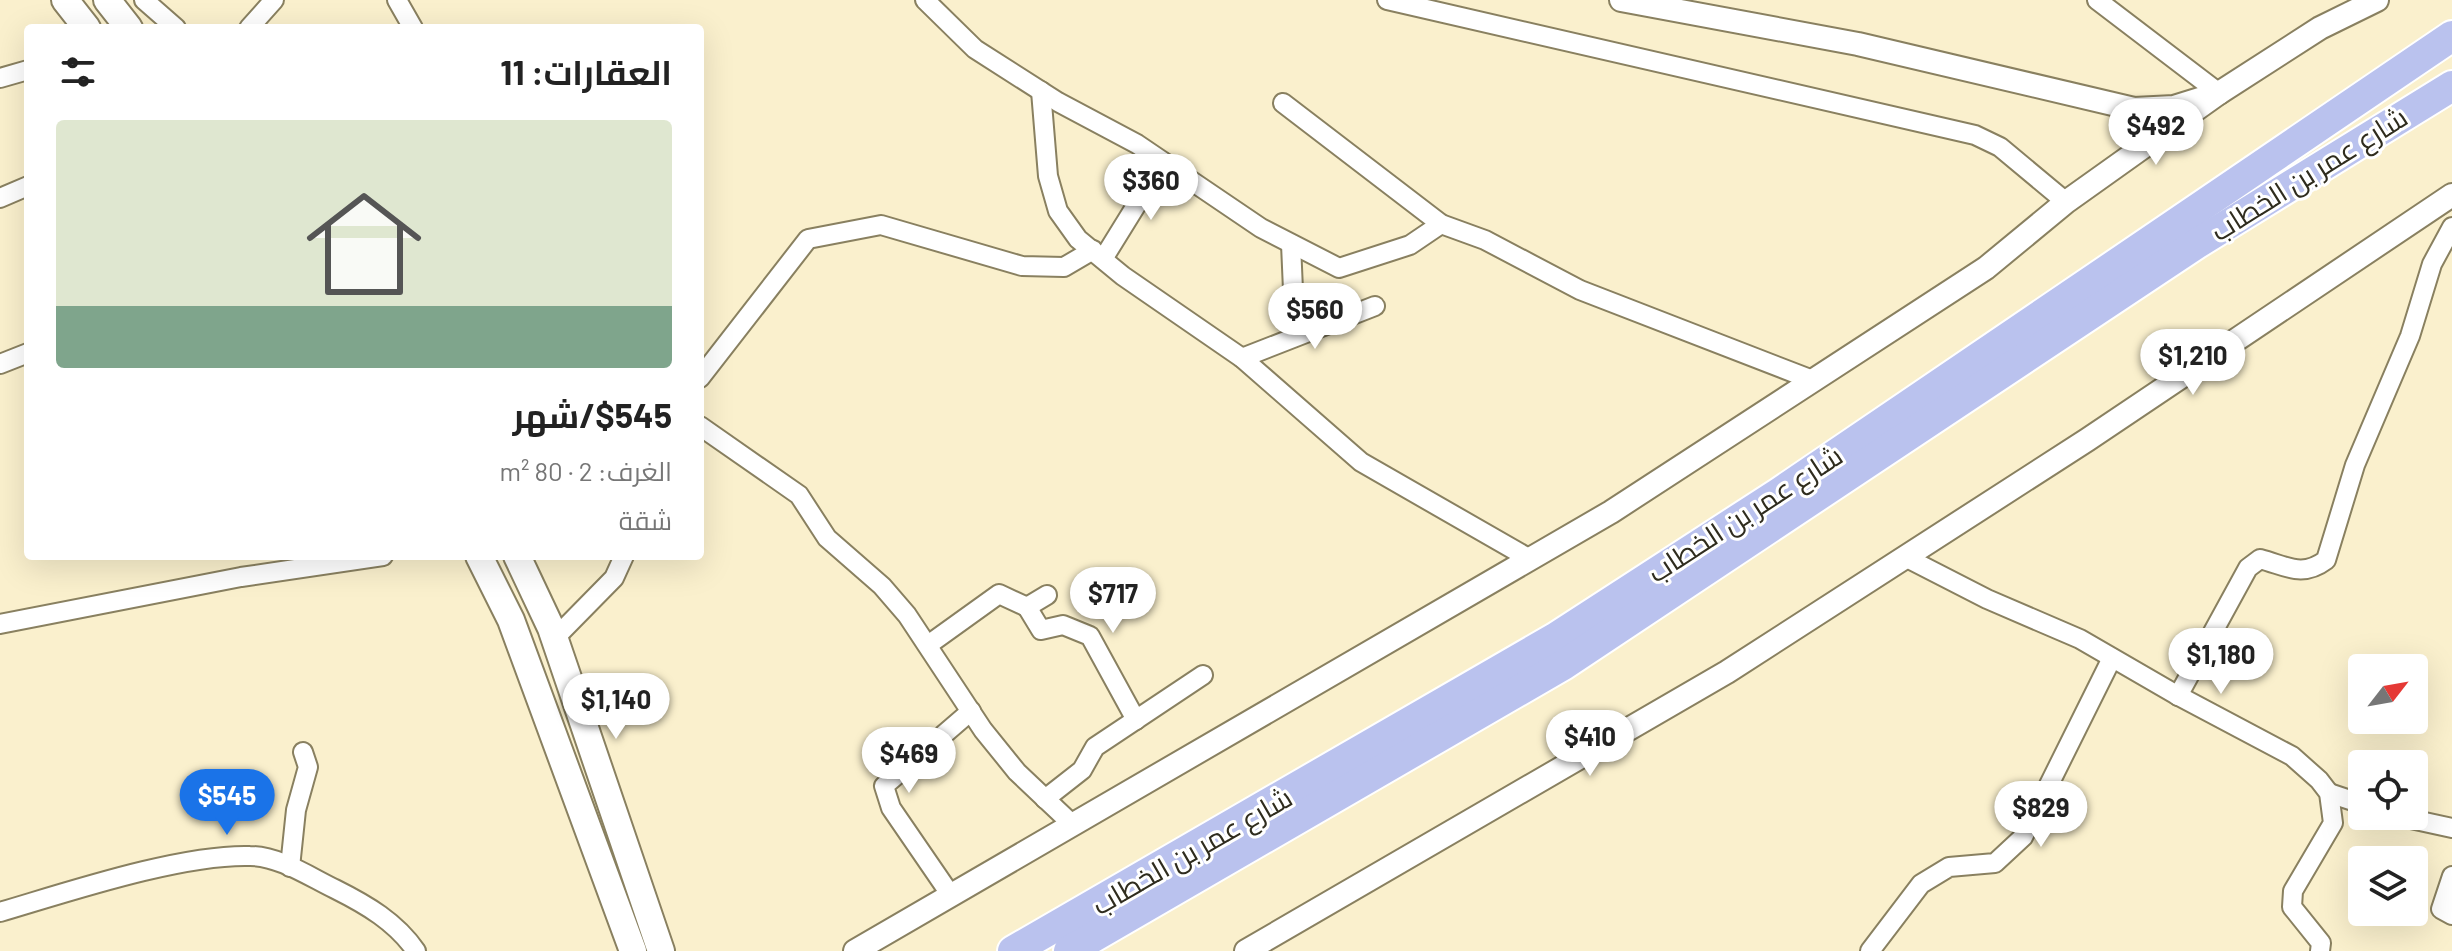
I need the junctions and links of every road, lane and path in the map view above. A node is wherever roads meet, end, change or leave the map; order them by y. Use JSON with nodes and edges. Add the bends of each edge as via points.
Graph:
{"nodes":[{"id":1,"x":65,"y":0,"type":"edge"},
{"id":2,"x":107,"y":0,"type":"edge"},
{"id":3,"x":144,"y":0,"type":"edge"},
{"id":4,"x":274,"y":0,"type":"edge"},
{"id":5,"x":397,"y":0,"type":"edge"},
{"id":6,"x":925,"y":0,"type":"edge"},
{"id":7,"x":1387,"y":0,"type":"edge"},
{"id":8,"x":1621,"y":0,"type":"edge"},
{"id":9,"x":2097,"y":0,"type":"edge"},
{"id":10,"x":2372,"y":1,"type":"edge"},
{"id":11,"x":84,"y":24,"type":"edge"},
{"id":12,"x":126,"y":24,"type":"edge"},
{"id":13,"x":171,"y":24,"type":"edge"},
{"id":14,"x":253,"y":24,"type":"edge"},
{"id":15,"x":411,"y":24,"type":"edge"},
{"id":16,"x":2452,"y":36,"type":"edge"},
{"id":17,"x":24,"y":71,"type":"edge"},
{"id":18,"x":0,"y":78,"type":"edge"},
{"id":19,"x":2452,"y":86,"type":"edge"},
{"id":20,"x":1041,"y":91,"type":"junction"},
{"id":21,"x":2219,"y":93,"type":"junction"},
{"id":22,"x":1283,"y":103,"type":"dead end"},
{"id":23,"x":1163,"y":162,"type":"junction"},
{"id":24,"x":24,"y":188,"type":"edge"},
{"id":25,"x":2452,"y":195,"type":"edge"},
{"id":26,"x":0,"y":198,"type":"edge"},
{"id":27,"x":2066,"y":202,"type":"junction"},
{"id":28,"x":1441,"y":224,"type":"junction"},
{"id":29,"x":2452,"y":227,"type":"edge"},
{"id":30,"x":1291,"y":244,"type":"junction"},
{"id":31,"x":1098,"y":255,"type":"junction"},
{"id":32,"x":1375,"y":306,"type":"dead end"},
{"id":33,"x":1295,"y":336,"type":"junction"},
{"id":34,"x":24,"y":355,"type":"edge"},
{"id":35,"x":1242,"y":358,"type":"junction"},
{"id":36,"x":0,"y":364,"type":"edge"},
{"id":37,"x":704,"y":373,"type":"edge"},
{"id":38,"x":1815,"y":381,"type":"junction"},
{"id":39,"x":704,"y":429,"type":"edge"},
{"id":40,"x":1905,"y":557,"type":"junction"},
{"id":41,"x":1530,"y":559,"type":"junction"},
{"id":42,"x":356,"y":560,"type":"edge"},
{"id":43,"x":481,"y":560,"type":"edge"},
{"id":44,"x":519,"y":560,"type":"edge"},
{"id":45,"x":622,"y":560,"type":"edge"},
{"id":46,"x":1047,"y":595,"type":"dead end"},
{"id":47,"x":1027,"y":607,"type":"junction"},
{"id":48,"x":0,"y":624,"type":"edge"},
{"id":49,"x":555,"y":638,"type":"junction"},
{"id":50,"x":928,"y":645,"type":"junction"},
{"id":51,"x":2112,"y":658,"type":"junction"},
{"id":52,"x":1203,"y":675,"type":"dead end"},
{"id":53,"x":2178,"y":696,"type":"junction"},
{"id":54,"x":971,"y":711,"type":"junction"},
{"id":55,"x":1136,"y":720,"type":"junction"},
{"id":56,"x":303,"y":752,"type":"dead end"},
{"id":57,"x":2329,"y":793,"type":"junction"},
{"id":58,"x":1045,"y":799,"type":"junction"},
{"id":59,"x":2348,"y":799,"type":"edge"},
{"id":60,"x":2428,"y":823,"type":"edge"},
{"id":61,"x":1072,"y":824,"type":"junction"},
{"id":62,"x":2452,"y":828,"type":"edge"},
{"id":63,"x":290,"y":867,"type":"junction"},
{"id":64,"x":2452,"y":876,"type":"edge"},
{"id":65,"x":950,"y":894,"type":"junction"},
{"id":66,"x":0,"y":912,"type":"edge"},
{"id":67,"x":2452,"y":915,"type":"edge"},
{"id":68,"x":1252,"y":950,"type":"edge"},
{"id":69,"x":416,"y":951,"type":"edge"},
{"id":70,"x":633,"y":951,"type":"edge"},
{"id":71,"x":661,"y":951,"type":"edge"},
{"id":72,"x":855,"y":951,"type":"edge"},
{"id":73,"x":1013,"y":951,"type":"edge"},
{"id":74,"x":1069,"y":951,"type":"edge"},
{"id":75,"x":1870,"y":951,"type":"edge"},
{"id":76,"x":2320,"y":951,"type":"edge"}],
"edges":[{"from":1,"to":11,"type":"main road"},
{"from":2,"to":12,"type":"main road"},
{"from":3,"to":13,"type":"street"},
{"from":4,"to":14,"type":"street"},
{"from":5,"to":15,"type":"street"},
{"from":6,"to":20,"type":"street","via":[[975,49]]},
{"from":7,"to":27,"type":"street","via":[[1975,135],[2000,147]]},
{"from":8,"to":21,"type":"street","via":[[1858,44],[2134,109],[2174,107]]},
{"from":9,"to":21,"type":"street"},
{"from":10,"to":21,"type":"street"},
{"from":16,"to":73,"type":"main road","name":"شارع عمر بن الخطاب","via":[[1779,493],[1555,638]]},
{"from":17,"to":18,"type":"street"},
{"from":19,"to":74,"type":"main road","name":"شارع عمر بن الخطاب","via":[[2196,244],[1563,665]]},
{"from":20,"to":23,"type":"street"},
{"from":20,"to":31,"type":"street","via":[[1048,176],[1058,211],[1078,239]]},
{"from":21,"to":27,"type":"street"},
{"from":22,"to":28,"type":"street"},
{"from":23,"to":30,"type":"street"},
{"from":23,"to":31,"type":"street"},
{"from":24,"to":26,"type":"street"},
{"from":25,"to":40,"type":"street"},
{"from":27,"to":38,"type":"street","via":[[1986,268]]},
{"from":28,"to":30,"type":"street","via":[[1410,245],[1339,268]]},
{"from":28,"to":38,"type":"street","via":[[1485,240],[1580,290]]},
{"from":29,"to":53,"type":"street","via":[[2432,264],[2410,336],[2355,465],[2326,560],[2297,572],[2260,559],[2248,568]]},
{"from":30,"to":33,"type":"street"},
{"from":31,"to":35,"type":"street"},
{"from":31,"to":37,"type":"street","via":[[1064,267],[1022,266],[881,225],[808,239]]},
{"from":32,"to":33,"type":"street"},
{"from":33,"to":35,"type":"street"},
{"from":34,"to":36,"type":"street"},
{"from":35,"to":41,"type":"street","via":[[1361,462]]},
{"from":38,"to":41,"type":"street"},
{"from":39,"to":50,"type":"street","via":[[799,495],[827,538],[882,586]]},
{"from":40,"to":51,"type":"street"},
{"from":40,"to":68,"type":"street","via":[[1727,672]]},
{"from":41,"to":61,"type":"street"},
{"from":42,"to":48,"type":"street"},
{"from":43,"to":70,"type":"main road","via":[[511,620]]},
{"from":44,"to":49,"type":"main road"},
{"from":45,"to":49,"type":"street","via":[[614,578]]},
{"from":46,"to":47,"type":"street"},
{"from":47,"to":50,"type":"street","via":[[999,594]]},
{"from":47,"to":55,"type":"street","via":[[1041,630],[1063,625],[1090,636]]},
{"from":49,"to":71,"type":"main road"},
{"from":50,"to":54,"type":"street"},
{"from":51,"to":53,"type":"street"},
{"from":51,"to":75,"type":"street","via":[[2023,837],[1995,863],[1949,867],[1921,884]]},
{"from":52,"to":55,"type":"street"},
{"from":53,"to":57,"type":"street","via":[[2292,756]]},
{"from":54,"to":58,"type":"street","via":[[1017,772]]},
{"from":54,"to":65,"type":"street","via":[[884,786],[891,808]]},
{"from":55,"to":58,"type":"street","via":[[1095,747],[1082,770]]},
{"from":56,"to":63,"type":"street","via":[[308,767],[296,810]]},
{"from":57,"to":59,"type":"street"},
{"from":57,"to":76,"type":"street","via":[[2333,823],[2293,891],[2292,907],[2321,943]]},
{"from":58,"to":61,"type":"street"},
{"from":60,"to":62,"type":"street"},
{"from":61,"to":65,"type":"street"},
{"from":63,"to":66,"type":"street","via":[[252,856],[195,861]]},
{"from":63,"to":69,"type":"street","via":[[361,902],[403,931]]},
{"from":64,"to":67,"type":"street","via":[[2441,909]]},
{"from":65,"to":72,"type":"street"}]}
